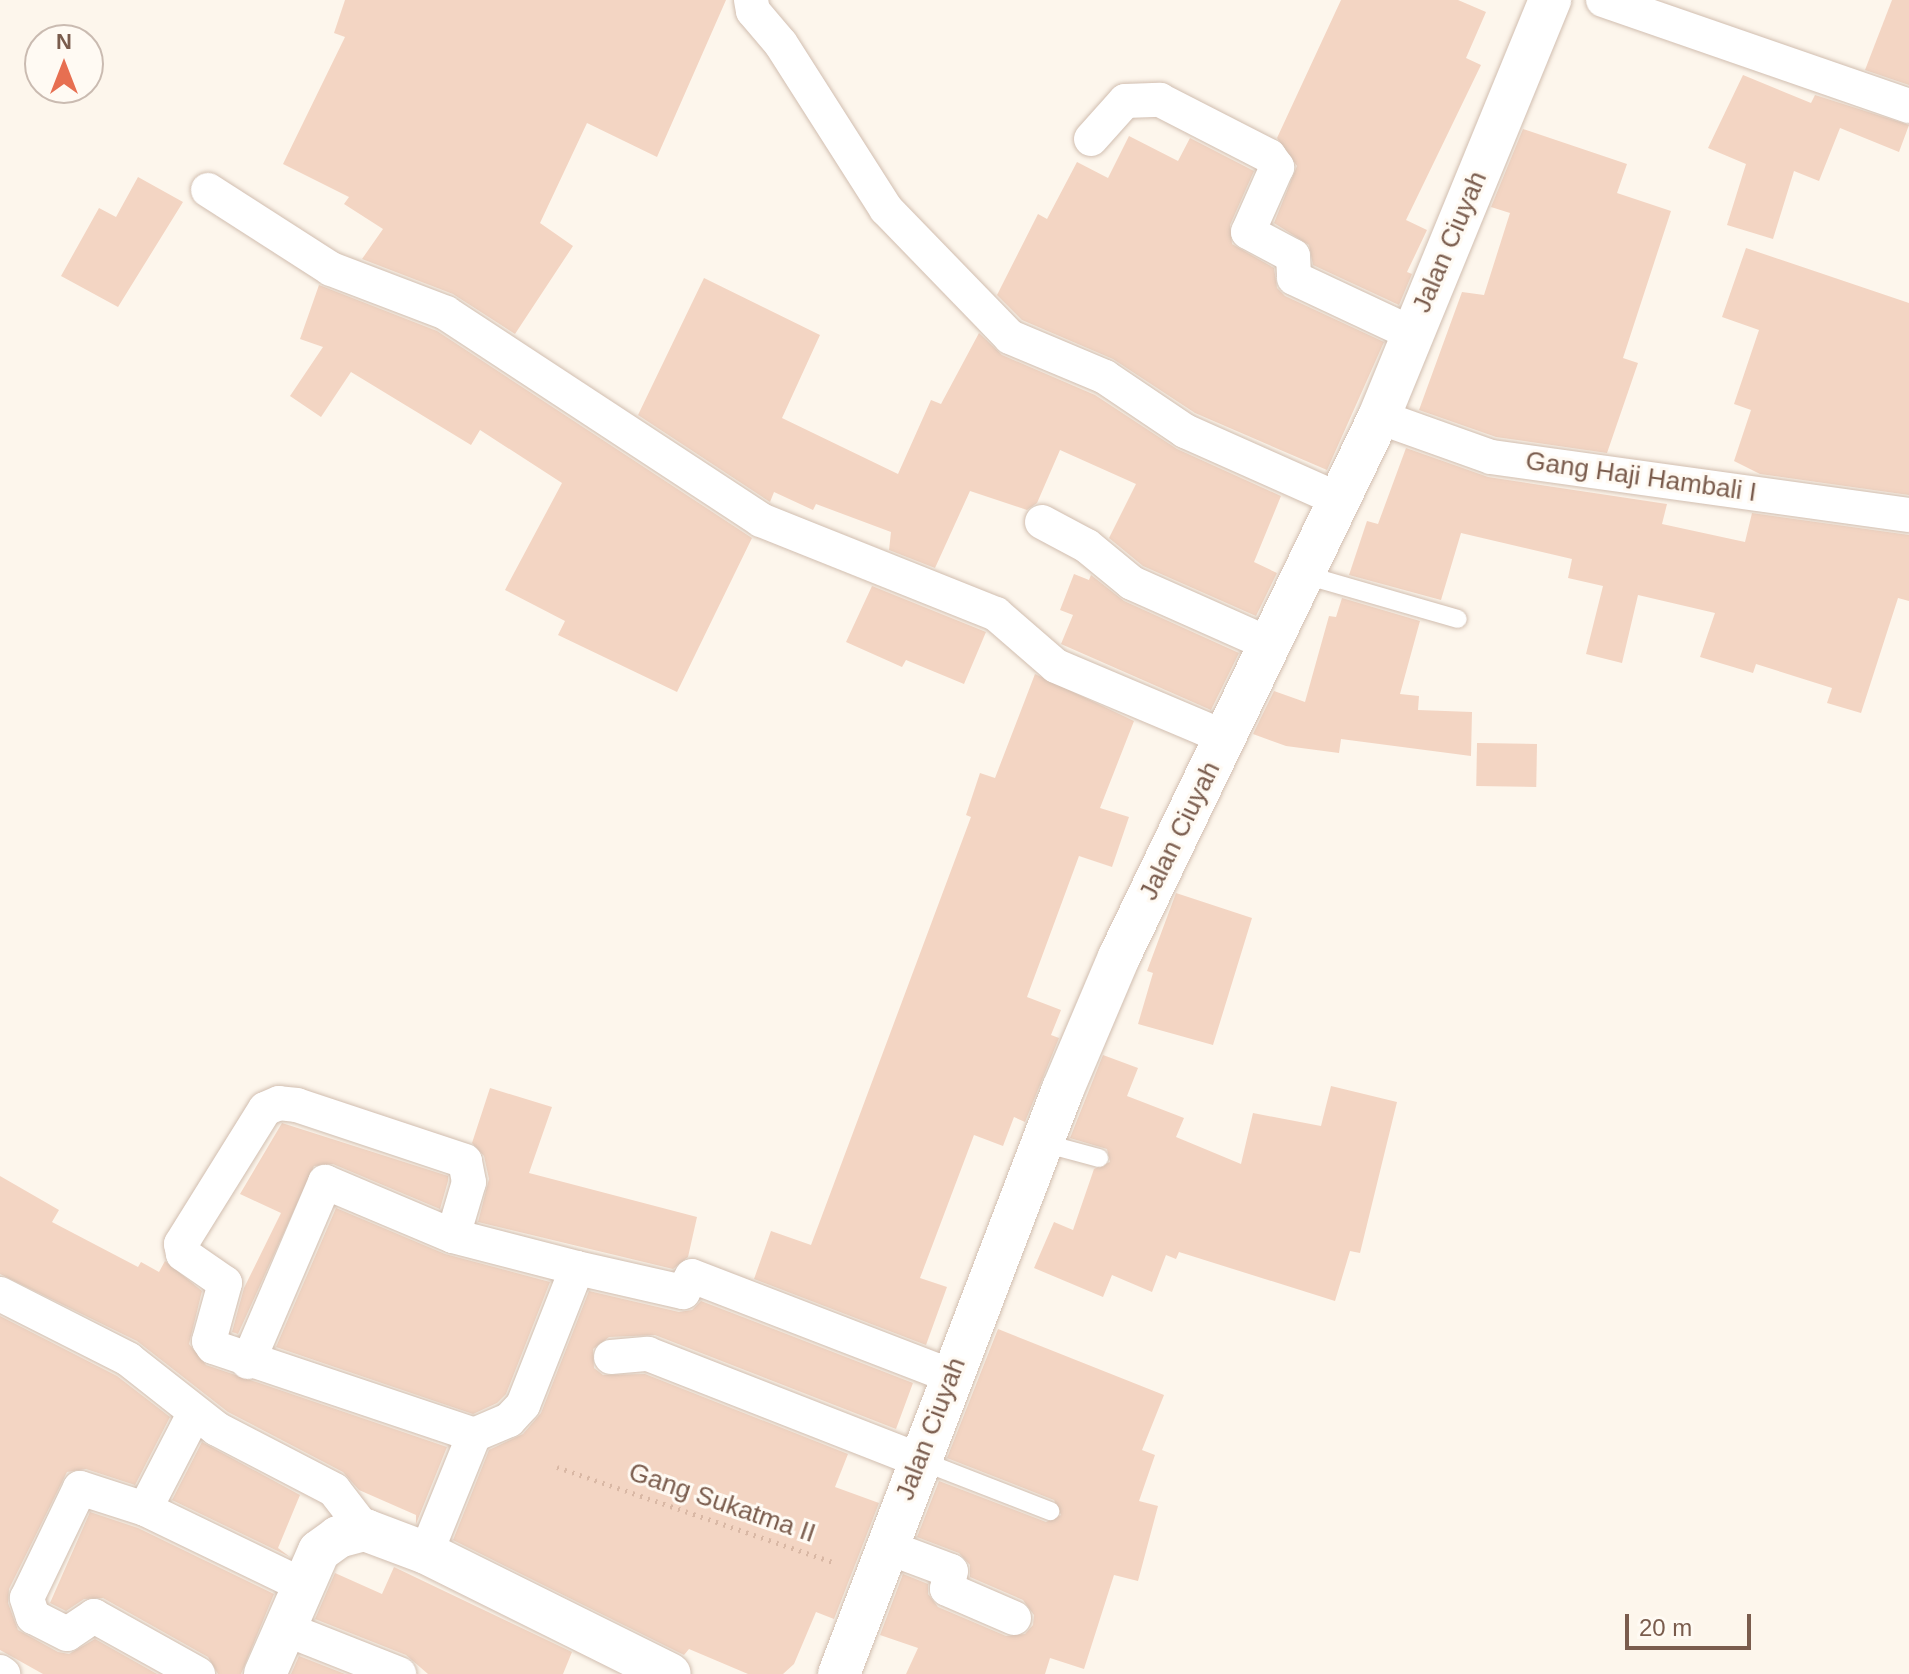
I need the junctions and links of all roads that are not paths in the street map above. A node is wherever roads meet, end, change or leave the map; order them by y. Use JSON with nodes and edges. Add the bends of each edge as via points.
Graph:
{"nodes":[{"id":1,"x":751,"y":0,"type":"edge"},
{"id":2,"x":1550,"y":0,"type":"edge"},
{"id":3,"x":1603,"y":0,"type":"edge"},
{"id":4,"x":1909,"y":106,"type":"edge"},
{"id":5,"x":1091,"y":139,"type":"dead end"},
{"id":6,"x":208,"y":190,"type":"dead end"},
{"id":7,"x":1411,"y":333,"type":"junction"},
{"id":8,"x":1379,"y":417,"type":"junction"},
{"id":9,"x":1338,"y":499,"type":"junction"},
{"id":10,"x":1909,"y":515,"type":"edge"},
{"id":11,"x":1042,"y":522,"type":"dead end"},
{"id":12,"x":1302,"y":574,"type":"junction"},
{"id":13,"x":1458,"y":619,"type":"dead end"},
{"id":14,"x":1269,"y":644,"type":"junction"},
{"id":15,"x":1224,"y":737,"type":"junction"},
{"id":16,"x":1043,"y":1143,"type":"junction"},
{"id":17,"x":1099,"y":1158,"type":"dead end"},
{"id":18,"x":453,"y":1236,"type":"junction"},
{"id":19,"x":577,"y":1268,"type":"junction"},
{"id":20,"x":0,"y":1294,"type":"edge"},
{"id":21,"x":611,"y":1357,"type":"dead end"},
{"id":22,"x":248,"y":1362,"type":"junction"},
{"id":23,"x":951,"y":1376,"type":"junction"},
{"id":24,"x":194,"y":1414,"type":"junction"},
{"id":25,"x":474,"y":1435,"type":"junction"},
{"id":26,"x":919,"y":1460,"type":"junction"},
{"id":27,"x":145,"y":1509,"type":"junction"},
{"id":28,"x":1050,"y":1511,"type":"dead end"},
{"id":29,"x":365,"y":1530,"type":"junction"},
{"id":30,"x":426,"y":1553,"type":"junction"},
{"id":31,"x":881,"y":1562,"type":"junction"},
{"id":32,"x":310,"y":1568,"type":"junction"},
{"id":33,"x":1014,"y":1618,"type":"dead end"},
{"id":34,"x":283,"y":1628,"type":"junction"},
{"id":35,"x":198,"y":1674,"type":"edge"},
{"id":36,"x":265,"y":1674,"type":"edge"},
{"id":37,"x":399,"y":1674,"type":"edge"},
{"id":38,"x":670,"y":1674,"type":"edge"},
{"id":39,"x":839,"y":1674,"type":"edge"}],
"edges":[{"from":1,"to":9,"type":"street","via":[[753,11],[781,44],[886,209],[1000,329],[1105,377],[1185,431]]},
{"from":2,"to":7,"type":"street","name":"Jalan Ciuyah"},
{"from":3,"to":4,"type":"street"},
{"from":5,"to":7,"type":"street","via":[[1125,101],[1160,100],[1269,156],[1277,167],[1248,232],[1293,256],[1294,278]]},
{"from":6,"to":15,"type":"street","via":[[331,269],[446,313],[761,520],[996,614],[1056,666]]},
{"from":7,"to":8,"type":"street","name":"Jalan Ciuyah"},
{"from":8,"to":9,"type":"street","name":"Jalan Ciuyah"},
{"from":8,"to":10,"type":"street","name":"Gang Haji Hambali I","via":[[1491,457]]},
{"from":9,"to":12,"type":"street","name":"Jalan Ciuyah"},
{"from":11,"to":14,"type":"street","via":[[1087,546],[1132,583]]},
{"from":12,"to":13,"type":"lane"},
{"from":12,"to":14,"type":"street","name":"Jalan Ciuyah"},
{"from":14,"to":15,"type":"street","name":"Jalan Ciuyah"},
{"from":15,"to":16,"type":"street","name":"Jalan Ciuyah","via":[[1119,957]]},
{"from":16,"to":17,"type":"lane"},
{"from":16,"to":23,"type":"street","name":"Jalan Ciuyah"},
{"from":18,"to":19,"type":"street"},
{"from":18,"to":22,"type":"street","via":[[325,1182]]},
{"from":18,"to":22,"type":"street","via":[[469,1182],[465,1161],[297,1105],[265,1109],[181,1244],[183,1254],[225,1283],[209,1341]]},
{"from":19,"to":23,"type":"street","via":[[683,1292],[692,1276]]},
{"from":19,"to":25,"type":"street","via":[[523,1405],[509,1420]]},
{"from":20,"to":24,"type":"street","via":[[128,1359]]},
{"from":21,"to":26,"type":"street","via":[[648,1354]]},
{"from":22,"to":25,"type":"street"},
{"from":23,"to":26,"type":"street","name":"Jalan Ciuyah"},
{"from":24,"to":27,"type":"street"},
{"from":24,"to":29,"type":"street","via":[[334,1490]]},
{"from":25,"to":30,"type":"street"},
{"from":26,"to":28,"type":"lane"},
{"from":26,"to":31,"type":"street","name":"Jalan Ciuyah"},
{"from":27,"to":32,"type":"street"},
{"from":27,"to":35,"type":"street","via":[[80,1488],[27,1608],[33,1617],[67,1634],[94,1616]]},
{"from":29,"to":30,"type":"street"},
{"from":29,"to":32,"type":"street","via":[[338,1537]]},
{"from":30,"to":38,"type":"street"},
{"from":31,"to":33,"type":"street","via":[[951,1571],[947,1589]]},
{"from":31,"to":39,"type":"street","name":"Jalan Ciuyah"},
{"from":32,"to":34,"type":"street"},
{"from":34,"to":36,"type":"street"},
{"from":34,"to":37,"type":"street"}]}
